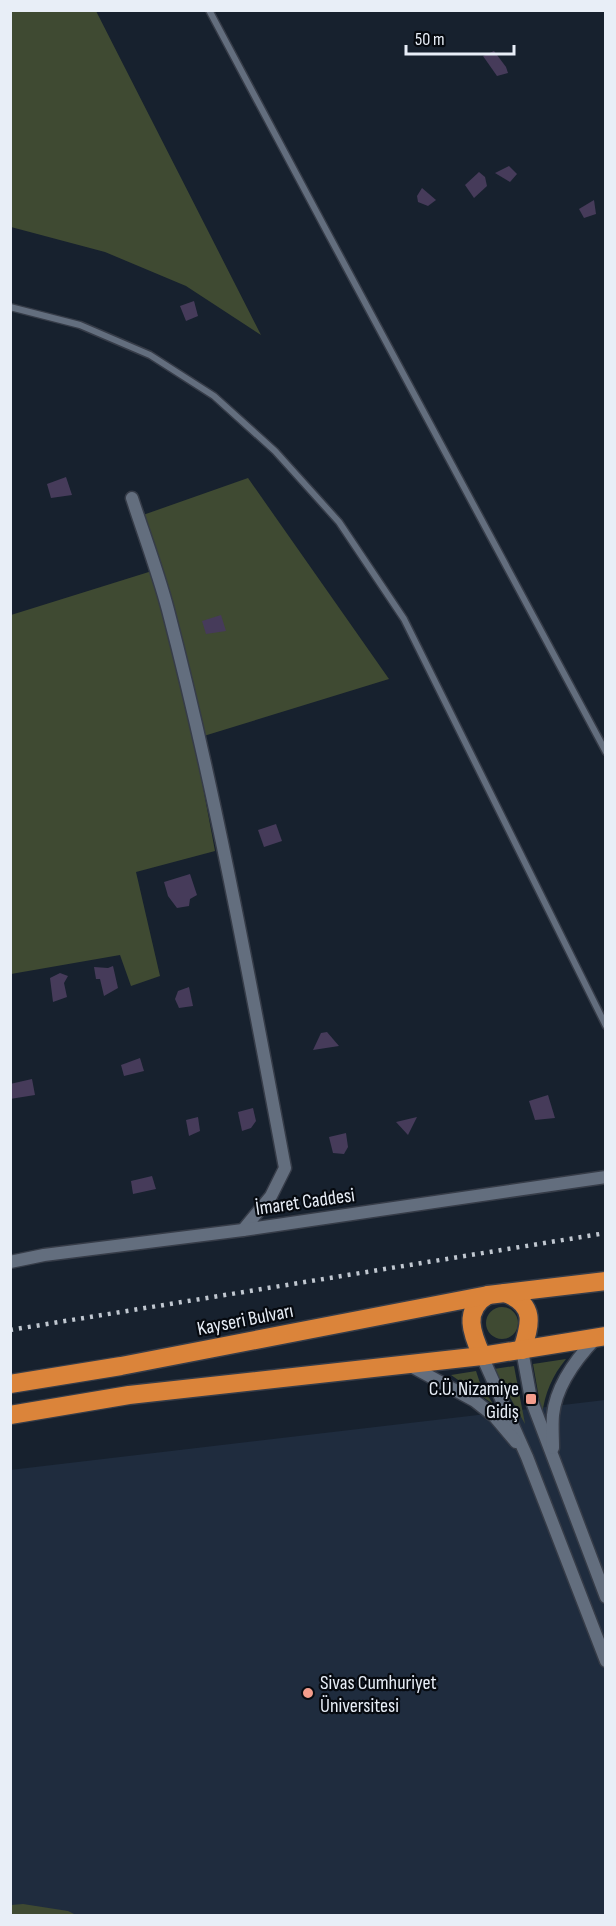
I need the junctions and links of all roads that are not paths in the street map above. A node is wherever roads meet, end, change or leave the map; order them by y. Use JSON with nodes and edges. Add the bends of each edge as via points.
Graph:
{"nodes":[{"id":1,"x":209,"y":10,"type":"edge"},
{"id":2,"x":10,"y":307,"type":"edge"},
{"id":3,"x":132,"y":498,"type":"dead end"},
{"id":4,"x":606,"y":752,"type":"edge"},
{"id":5,"x":606,"y":1026,"type":"edge"},
{"id":6,"x":606,"y":1178,"type":"edge"},
{"id":7,"x":243,"y":1230,"type":"junction"},
{"id":8,"x":10,"y":1262,"type":"edge"},
{"id":9,"x":606,"y":1281,"type":"edge"},
{"id":10,"x":497,"y":1294,"type":"junction"},
{"id":11,"x":601,"y":1337,"type":"edge"},
{"id":12,"x":522,"y":1350,"type":"junction"},
{"id":13,"x":482,"y":1356,"type":"junction"},
{"id":14,"x":409,"y":1365,"type":"junction"},
{"id":15,"x":10,"y":1384,"type":"edge"},
{"id":16,"x":10,"y":1414,"type":"edge"},
{"id":17,"x":553,"y":1455,"type":"junction"},
{"id":18,"x":527,"y":1457,"type":"junction"},
{"id":19,"x":606,"y":1597,"type":"edge"},
{"id":20,"x":606,"y":1661,"type":"edge"}],
"edges":[{"from":1,"to":4,"type":"lane"},
{"from":2,"to":5,"type":"lane","via":[[80,325],[150,355],[205,390],[275,451],[339,522],[404,619]]},
{"from":3,"to":7,"type":"street","via":[[167,608],[187,690],[238,917],[285,1168],[271,1196]]},
{"from":6,"to":7,"type":"street","name":"İmaret Caddesi"},
{"from":7,"to":8,"type":"street","name":"İmaret Caddesi"},
{"from":9,"to":10,"type":"highway","name":"Kayseri Bulvarı"},
{"from":10,"to":12,"type":"highway","via":[[519,1299],[527,1310],[529,1330]]},
{"from":10,"to":13,"type":"highway","via":[[475,1305],[471,1316]]},
{"from":10,"to":15,"type":"highway","name":"Kayseri Bulvarı"},
{"from":11,"to":12,"type":"highway"},
{"from":11,"to":17,"type":"street","via":[[577,1358],[557,1397]]},
{"from":12,"to":13,"type":"highway"},
{"from":12,"to":17,"type":"street","via":[[531,1399]]},
{"from":13,"to":14,"type":"highway"},
{"from":13,"to":18,"type":"street"},
{"from":14,"to":16,"type":"highway","via":[[129,1395]]},
{"from":14,"to":18,"type":"street","via":[[485,1408]]},
{"from":17,"to":19,"type":"street"},
{"from":18,"to":20,"type":"street"}]}
